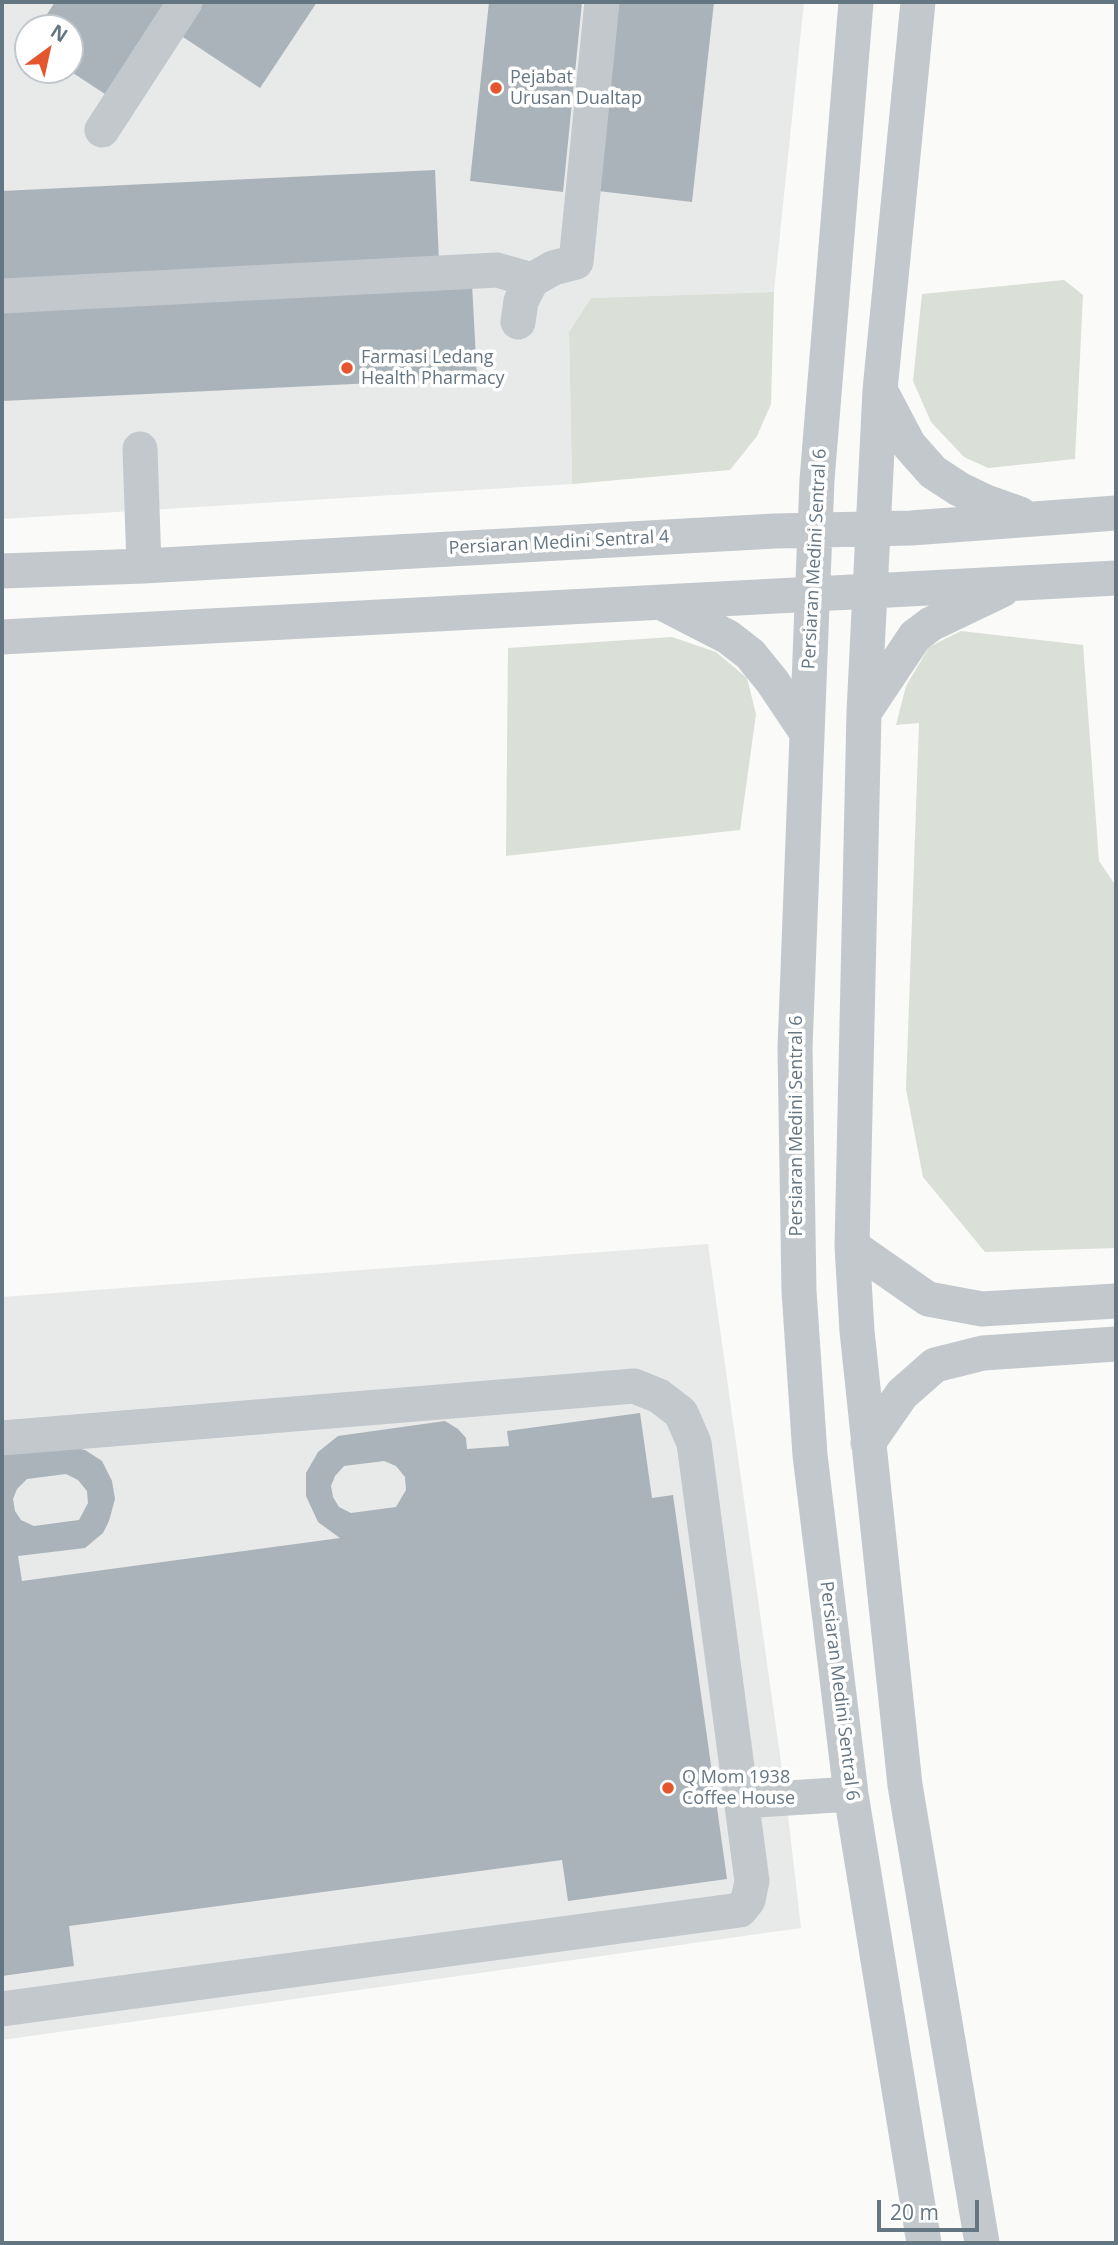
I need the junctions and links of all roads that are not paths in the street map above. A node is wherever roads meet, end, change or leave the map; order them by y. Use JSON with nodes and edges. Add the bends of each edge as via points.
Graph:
{"nodes":[{"id":1,"x":185,"y":2,"type":"edge"},
{"id":2,"x":602,"y":2,"type":"edge"},
{"id":3,"x":856,"y":2,"type":"edge"},
{"id":4,"x":918,"y":2,"type":"edge"},
{"id":5,"x":102,"y":130,"type":"dead end"},
{"id":6,"x":532,"y":280,"type":"junction"},
{"id":7,"x":2,"y":296,"type":"edge"},
{"id":8,"x":518,"y":322,"type":"dead end"},
{"id":9,"x":880,"y":390,"type":"junction"},
{"id":10,"x":139,"y":449,"type":"dead end"},
{"id":11,"x":1116,"y":513,"type":"edge"},
{"id":12,"x":1033,"y":518,"type":"junction"},
{"id":13,"x":873,"y":529,"type":"junction"},
{"id":14,"x":815,"y":531,"type":"junction"},
{"id":15,"x":144,"y":566,"type":"junction"},
{"id":16,"x":2,"y":571,"type":"edge"},
{"id":17,"x":1116,"y":578,"type":"edge"},
{"id":18,"x":1021,"y":582,"type":"junction"},
{"id":19,"x":869,"y":591,"type":"junction"},
{"id":20,"x":813,"y":595,"type":"junction"},
{"id":21,"x":661,"y":602,"type":"junction"},
{"id":22,"x":2,"y":637,"type":"edge"},
{"id":23,"x":864,"y":712,"type":"junction"},
{"id":24,"x":807,"y":733,"type":"junction"},
{"id":25,"x":852,"y":1245,"type":"junction"},
{"id":26,"x":1116,"y":1301,"type":"edge"},
{"id":27,"x":1116,"y":1345,"type":"edge"},
{"id":28,"x":2,"y":1438,"type":"edge"},
{"id":29,"x":869,"y":1443,"type":"junction"},
{"id":30,"x":851,"y":1794,"type":"junction"},
{"id":31,"x":742,"y":1801,"type":"junction"},
{"id":32,"x":2,"y":2009,"type":"edge"},
{"id":33,"x":924,"y":2243,"type":"edge"},
{"id":34,"x":982,"y":2243,"type":"edge"}],
"edges":[{"from":1,"to":5,"type":"street"},
{"from":2,"to":6,"type":"street","via":[[576,262]]},
{"from":3,"to":14,"type":"street","name":"Persiaran Medini Sentral 6"},
{"from":4,"to":9,"type":"street"},
{"from":6,"to":7,"type":"street","via":[[497,271]]},
{"from":6,"to":8,"type":"street","via":[[521,301]]},
{"from":9,"to":12,"type":"street","via":[[909,445],[933,472],[986,502]]},
{"from":9,"to":13,"type":"street"},
{"from":10,"to":15,"type":"street"},
{"from":11,"to":12,"type":"street","name":"Persiaran Medini Sentral 4"},
{"from":12,"to":13,"type":"street","name":"Persiaran Medini Sentral 4"},
{"from":13,"to":14,"type":"street","name":"Persiaran Medini Sentral 4"},
{"from":13,"to":19,"type":"street"},
{"from":14,"to":15,"type":"street","name":"Persiaran Medini Sentral 4"},
{"from":14,"to":20,"type":"street","name":"Persiaran Medini Sentral 6"},
{"from":15,"to":16,"type":"street","name":"Persiaran Medini Sentral 4"},
{"from":17,"to":18,"type":"street"},
{"from":18,"to":19,"type":"street"},
{"from":18,"to":23,"type":"street","via":[[915,636]]},
{"from":19,"to":20,"type":"street"},
{"from":19,"to":23,"type":"street"},
{"from":20,"to":21,"type":"street"},
{"from":20,"to":24,"type":"street","name":"Persiaran Medini Sentral 6"},
{"from":21,"to":22,"type":"street"},
{"from":21,"to":24,"type":"street","via":[[729,637],[750,654]]},
{"from":23,"to":25,"type":"street"},
{"from":24,"to":30,"type":"street","name":"Persiaran Medini Sentral 6","via":[[794,1048],[799,1291],[810,1455]]},
{"from":25,"to":26,"type":"street","via":[[928,1299],[982,1309]]},
{"from":25,"to":29,"type":"street"},
{"from":27,"to":29,"type":"street","via":[[983,1353],[935,1365],[902,1394]]},
{"from":28,"to":31,"type":"street","via":[[634,1386],[659,1396],[681,1413],[694,1443]]},
{"from":29,"to":34,"type":"street","via":[[905,1785]]},
{"from":30,"to":31,"type":"street"},
{"from":30,"to":33,"type":"street","name":"Persiaran Medini Sentral 6"},
{"from":31,"to":32,"type":"street","via":[[752,1881],[748,1900],[740,1910]]}]}
